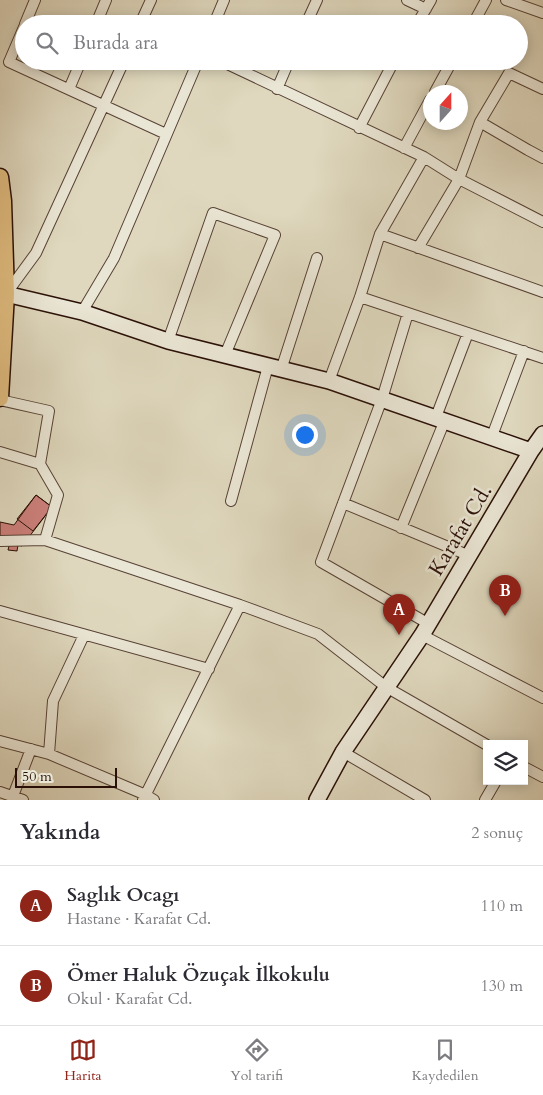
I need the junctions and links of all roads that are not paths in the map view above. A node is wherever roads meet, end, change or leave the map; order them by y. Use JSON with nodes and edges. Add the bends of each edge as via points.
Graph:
{"nodes":[{"id":1,"x":35,"y":0,"type":"edge"},
{"id":2,"x":106,"y":0,"type":"edge"},
{"id":3,"x":151,"y":0,"type":"edge"},
{"id":4,"x":224,"y":0,"type":"edge"},
{"id":5,"x":317,"y":0,"type":"edge"},
{"id":6,"x":407,"y":0,"type":"edge"},
{"id":7,"x":486,"y":0,"type":"edge"},
{"id":8,"x":506,"y":0,"type":"edge"},
{"id":9,"x":428,"y":4,"type":"edge"},
{"id":10,"x":543,"y":13,"type":"edge"},
{"id":11,"x":28,"y":15,"type":"edge"},
{"id":12,"x":100,"y":15,"type":"edge"},
{"id":13,"x":144,"y":15,"type":"edge"},
{"id":14,"x":218,"y":15,"type":"edge"},
{"id":15,"x":310,"y":15,"type":"edge"},
{"id":16,"x":421,"y":15,"type":"edge"},
{"id":17,"x":478,"y":15,"type":"edge"},
{"id":18,"x":15,"y":42,"type":"edge"},
{"id":19,"x":4,"y":62,"type":"edge"},
{"id":20,"x":23,"y":70,"type":"edge"},
{"id":21,"x":77,"y":70,"type":"edge"},
{"id":22,"x":120,"y":70,"type":"edge"},
{"id":23,"x":194,"y":70,"type":"edge"},
{"id":24,"x":238,"y":70,"type":"edge"},
{"id":25,"x":285,"y":70,"type":"edge"},
{"id":26,"x":387,"y":70,"type":"edge"},
{"id":27,"x":447,"y":70,"type":"edge"},
{"id":28,"x":439,"y":85,"type":"edge"},
{"id":29,"x":69,"y":89,"type":"junction"},
{"id":30,"x":277,"y":89,"type":"junction"},
{"id":31,"x":543,"y":89,"type":"edge"},
{"id":32,"x":105,"y":105,"type":"junction"},
{"id":33,"x":423,"y":113,"type":"edge"},
{"id":34,"x":480,"y":122,"type":"junction"},
{"id":35,"x":359,"y":128,"type":"junction"},
{"id":36,"x":166,"y":134,"type":"junction"},
{"id":37,"x":404,"y":148,"type":"junction"},
{"id":38,"x":424,"y":157,"type":"junction"},
{"id":39,"x":543,"y":158,"type":"edge"},
{"id":40,"x":0,"y":177,"type":"edge"},
{"id":41,"x":459,"y":179,"type":"junction"},
{"id":42,"x":543,"y":222,"type":"edge"},
{"id":43,"x":380,"y":234,"type":"junction"},
{"id":44,"x":418,"y":248,"type":"junction"},
{"id":45,"x":317,"y":258,"type":"dead end"},
{"id":46,"x":543,"y":292,"type":"edge"},
{"id":47,"x":6,"y":294,"type":"junction"},
{"id":48,"x":360,"y":297,"type":"junction"},
{"id":49,"x":82,"y":312,"type":"junction"},
{"id":50,"x":408,"y":313,"type":"junction"},
{"id":51,"x":468,"y":333,"type":"junction"},
{"id":52,"x":168,"y":341,"type":"junction"},
{"id":53,"x":524,"y":351,"type":"junction"},
{"id":54,"x":225,"y":355,"type":"junction"},
{"id":55,"x":543,"y":358,"type":"edge"},
{"id":56,"x":275,"y":368,"type":"junction"},
{"id":57,"x":329,"y":381,"type":"junction"},
{"id":58,"x":0,"y":399,"type":"edge"},
{"id":59,"x":382,"y":399,"type":"junction"},
{"id":60,"x":441,"y":418,"type":"junction"},
{"id":61,"x":543,"y":434,"type":"edge"},
{"id":62,"x":492,"y":436,"type":"junction"},
{"id":63,"x":531,"y":450,"type":"junction"},
{"id":64,"x":0,"y":452,"type":"edge"},
{"id":65,"x":40,"y":464,"type":"junction"},
{"id":66,"x":231,"y":501,"type":"dead end"},
{"id":67,"x":343,"y":504,"type":"junction"},
{"id":68,"x":401,"y":528,"type":"junction"},
{"id":69,"x":45,"y":540,"type":"junction"},
{"id":70,"x":0,"y":541,"type":"edge"},
{"id":71,"x":470,"y":556,"type":"junction"},
{"id":72,"x":240,"y":605,"type":"junction"},
{"id":73,"x":0,"y":611,"type":"edge"},
{"id":74,"x":425,"y":629,"type":"junction"},
{"id":75,"x":84,"y":635,"type":"junction"},
{"id":76,"x":209,"y":669,"type":"junction"},
{"id":77,"x":386,"y":688,"type":"junction"},
{"id":78,"x":543,"y":698,"type":"edge"},
{"id":79,"x":0,"y":741,"type":"edge"},
{"id":80,"x":483,"y":743,"type":"edge"},
{"id":81,"x":31,"y":750,"type":"junction"},
{"id":82,"x":343,"y":752,"type":"junction"},
{"id":83,"x":49,"y":754,"type":"junction"},
{"id":84,"x":528,"y":769,"type":"edge"},
{"id":85,"x":543,"y":778,"type":"edge"},
{"id":86,"x":494,"y":785,"type":"edge"},
{"id":87,"x":0,"y":792,"type":"edge"},
{"id":88,"x":18,"y":798,"type":"edge"},
{"id":89,"x":148,"y":798,"type":"edge"},
{"id":90,"x":317,"y":800,"type":"edge"},
{"id":91,"x":425,"y":800,"type":"edge"},
{"id":92,"x":485,"y":800,"type":"edge"}],
"edges":[{"from":1,"to":11,"type":"street"},
{"from":2,"to":12,"type":"street"},
{"from":3,"to":13,"type":"street"},
{"from":4,"to":14,"type":"street"},
{"from":5,"to":15,"type":"street"},
{"from":6,"to":9,"type":"street"},
{"from":7,"to":17,"type":"street"},
{"from":8,"to":10,"type":"street"},
{"from":9,"to":16,"type":"street"},
{"from":18,"to":19,"type":"street"},
{"from":20,"to":29,"type":"street"},
{"from":21,"to":29,"type":"street"},
{"from":22,"to":32,"type":"street"},
{"from":23,"to":36,"type":"street"},
{"from":24,"to":30,"type":"street"},
{"from":25,"to":30,"type":"street"},
{"from":26,"to":35,"type":"street"},
{"from":27,"to":28,"type":"street"},
{"from":29,"to":32,"type":"street"},
{"from":30,"to":35,"type":"street"},
{"from":31,"to":34,"type":"street","via":[[509,73]]},
{"from":32,"to":36,"type":"street"},
{"from":32,"to":47,"type":"street","via":[[36,253]]},
{"from":33,"to":37,"type":"street"},
{"from":34,"to":39,"type":"street"},
{"from":34,"to":41,"type":"street"},
{"from":35,"to":37,"type":"street"},
{"from":36,"to":49,"type":"street","via":[[114,258]]},
{"from":37,"to":38,"type":"street"},
{"from":38,"to":41,"type":"street"},
{"from":38,"to":43,"type":"street"},
{"from":40,"to":47,"type":"main road"},
{"from":41,"to":42,"type":"street"},
{"from":41,"to":44,"type":"street"},
{"from":43,"to":44,"type":"street"},
{"from":43,"to":48,"type":"street"},
{"from":44,"to":46,"type":"street"},
{"from":45,"to":56,"type":"street"},
{"from":47,"to":49,"type":"main road"},
{"from":47,"to":58,"type":"main road"},
{"from":48,"to":50,"type":"street"},
{"from":48,"to":57,"type":"street"},
{"from":49,"to":52,"type":"main road"},
{"from":50,"to":51,"type":"street"},
{"from":50,"to":59,"type":"street"},
{"from":51,"to":53,"type":"street"},
{"from":51,"to":60,"type":"street"},
{"from":52,"to":54,"type":"main road"},
{"from":52,"to":54,"type":"street","via":[[213,213],[275,236]]},
{"from":53,"to":55,"type":"street"},
{"from":53,"to":62,"type":"street"},
{"from":54,"to":56,"type":"main road"},
{"from":56,"to":57,"type":"main road"},
{"from":56,"to":66,"type":"street"},
{"from":57,"to":59,"type":"main road"},
{"from":58,"to":65,"type":"street","via":[[49,411]]},
{"from":59,"to":60,"type":"main road"},
{"from":59,"to":67,"type":"street"},
{"from":60,"to":62,"type":"main road"},
{"from":60,"to":68,"type":"street"},
{"from":61,"to":63,"type":"main road","name":"Karafat Cd."},
{"from":62,"to":63,"type":"main road"},
{"from":63,"to":71,"type":"main road","name":"Karafat Cd."},
{"from":64,"to":65,"type":"street"},
{"from":65,"to":69,"type":"street","via":[[58,495]]},
{"from":67,"to":68,"type":"street"},
{"from":67,"to":74,"type":"street","via":[[322,562]]},
{"from":68,"to":71,"type":"street"},
{"from":69,"to":70,"type":"street"},
{"from":69,"to":72,"type":"street"},
{"from":71,"to":74,"type":"main road","name":"Karafat Cd."},
{"from":72,"to":76,"type":"street"},
{"from":72,"to":77,"type":"street","via":[[318,634]]},
{"from":73,"to":75,"type":"street"},
{"from":74,"to":77,"type":"main road","name":"Karafat Cd."},
{"from":74,"to":78,"type":"street"},
{"from":75,"to":76,"type":"street"},
{"from":75,"to":83,"type":"street","via":[[54,701]]},
{"from":76,"to":89,"type":"street"},
{"from":77,"to":80,"type":"street"},
{"from":77,"to":82,"type":"main road","name":"Karafat Cd."},
{"from":79,"to":81,"type":"street"},
{"from":81,"to":83,"type":"street"},
{"from":81,"to":88,"type":"street"},
{"from":82,"to":90,"type":"main road","name":"Karafat Cd."},
{"from":82,"to":91,"type":"street"},
{"from":83,"to":89,"type":"street"},
{"from":84,"to":85,"type":"street"},
{"from":86,"to":92,"type":"street"},
{"from":87,"to":88,"type":"street"}]}
